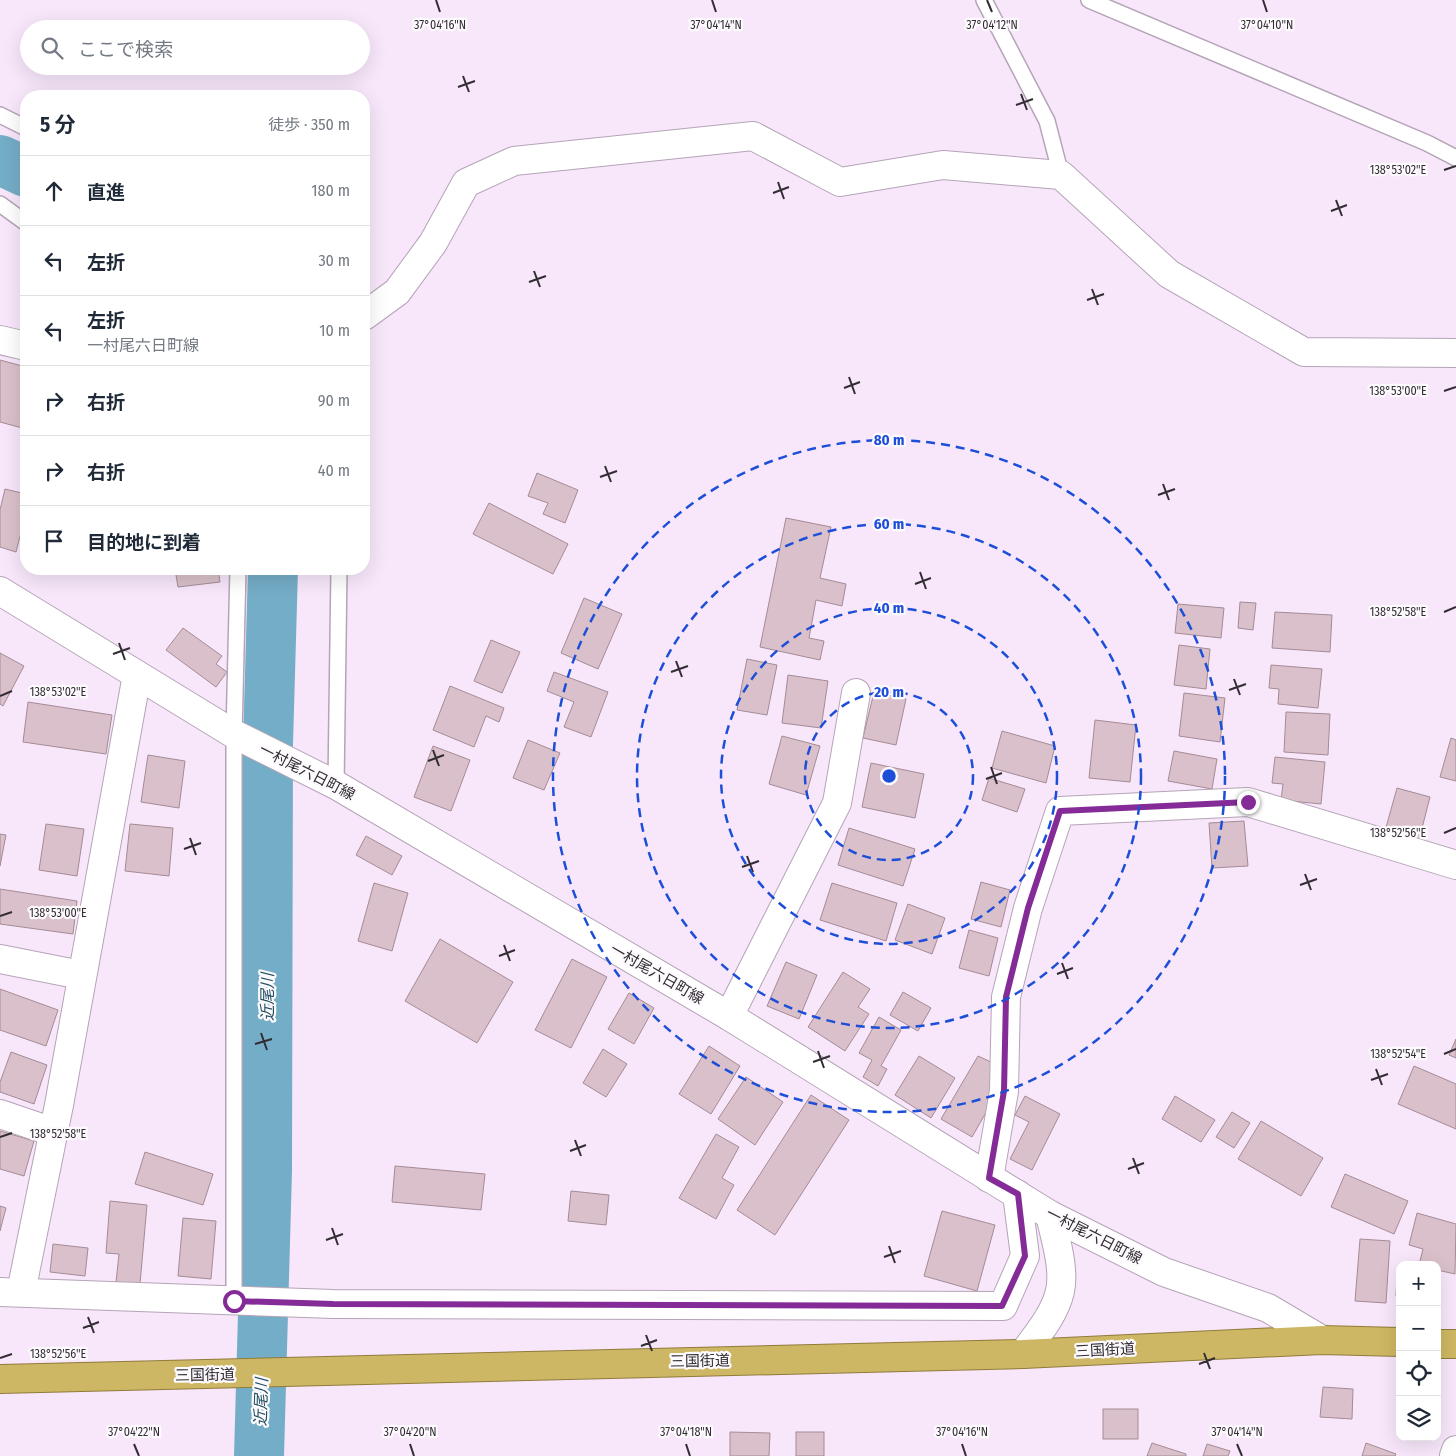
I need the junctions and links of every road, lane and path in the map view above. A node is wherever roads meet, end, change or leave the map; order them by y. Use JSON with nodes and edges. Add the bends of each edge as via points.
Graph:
{"nodes":[{"id":1,"x":984,"y":0,"type":"edge"},
{"id":2,"x":1089,"y":0,"type":"edge"},
{"id":3,"x":0,"y":115,"type":"edge"},
{"id":4,"x":20,"y":125,"type":"edge"},
{"id":5,"x":1456,"y":158,"type":"edge"},
{"id":6,"x":1061,"y":176,"type":"junction"},
{"id":7,"x":0,"y":204,"type":"edge"},
{"id":8,"x":20,"y":219,"type":"edge"},
{"id":9,"x":370,"y":312,"type":"edge"},
{"id":10,"x":0,"y":340,"type":"edge"},
{"id":11,"x":20,"y":345,"type":"edge"},
{"id":12,"x":1456,"y":353,"type":"edge"},
{"id":13,"x":238,"y":575,"type":"edge"},
{"id":14,"x":339,"y":575,"type":"edge"},
{"id":15,"x":0,"y":591,"type":"edge"},
{"id":16,"x":137,"y":675,"type":"junction"},
{"id":17,"x":856,"y":693,"type":"dead end"},
{"id":18,"x":234,"y":734,"type":"junction"},
{"id":19,"x":336,"y":786,"type":"junction"},
{"id":20,"x":1456,"y":865,"type":"edge"},
{"id":21,"x":0,"y":959,"type":"edge"},
{"id":22,"x":81,"y":975,"type":"junction"},
{"id":23,"x":729,"y":1016,"type":"junction"},
{"id":24,"x":0,"y":1114,"type":"edge"},
{"id":25,"x":53,"y":1132,"type":"junction"},
{"id":26,"x":989,"y":1178,"type":"junction"},
{"id":27,"x":1018,"y":1194,"type":"junction"},
{"id":28,"x":1050,"y":1215,"type":"junction"},
{"id":29,"x":10,"y":1292,"type":"edge"},
{"id":30,"x":234,"y":1301,"type":"junction"},
{"id":31,"x":1322,"y":1340,"type":"junction"},
{"id":32,"x":1396,"y":1342,"type":"edge"},
{"id":33,"x":1441,"y":1344,"type":"edge"},
{"id":34,"x":1456,"y":1344,"type":"edge"},
{"id":35,"x":1024,"y":1354,"type":"junction"},
{"id":36,"x":0,"y":1379,"type":"edge"},
{"id":37,"x":1456,"y":1450,"type":"edge"},
{"id":38,"x":1454,"y":1456,"type":"edge"}],
"edges":[{"from":1,"to":6,"type":"lane","via":[[1047,121]]},
{"from":2,"to":5,"type":"lane"},
{"from":3,"to":4,"type":"lane"},
{"from":6,"to":9,"type":"street","via":[[943,165],[840,182],[753,136],[514,161],[466,183],[433,243],[397,292]]},
{"from":6,"to":12,"type":"street","via":[[1169,274],[1304,352]]},
{"from":7,"to":8,"type":"lane"},
{"from":10,"to":11,"type":"street"},
{"from":13,"to":18,"type":"lane"},
{"from":14,"to":19,"type":"lane"},
{"from":15,"to":16,"type":"street","name":"一村尾六日町線"},
{"from":16,"to":18,"type":"street","name":"一村尾六日町線"},
{"from":16,"to":22,"type":"street"},
{"from":17,"to":23,"type":"street","via":[[837,803]]},
{"from":18,"to":19,"type":"street","name":"一村尾六日町線"},
{"from":18,"to":30,"type":"lane"},
{"from":19,"to":23,"type":"street","name":"一村尾六日町線"},
{"from":20,"to":26,"type":"street","via":[[1248,802],[1060,811],[1028,908],[1006,997],[1004,1091]]},
{"from":21,"to":22,"type":"street"},
{"from":22,"to":25,"type":"street"},
{"from":23,"to":26,"type":"street","name":"一村尾六日町線"},
{"from":24,"to":25,"type":"street"},
{"from":25,"to":29,"type":"street"},
{"from":26,"to":27,"type":"street","name":"一村尾六日町線"},
{"from":27,"to":28,"type":"street","name":"一村尾六日町線"},
{"from":27,"to":30,"type":"street","via":[[1025,1256],[1002,1306]]},
{"from":28,"to":31,"type":"street","name":"一村尾六日町線","via":[[1164,1272],[1268,1308]]},
{"from":28,"to":35,"type":"street","via":[[1060,1257],[1060,1291],[1047,1321]]},
{"from":29,"to":30,"type":"street"},
{"from":31,"to":32,"type":"highway","name":"三国街道"},
{"from":31,"to":35,"type":"highway","name":"三国街道"},
{"from":33,"to":34,"type":"highway"},
{"from":35,"to":36,"type":"highway","name":"三国街道"},
{"from":37,"to":38,"type":"street"}]}
